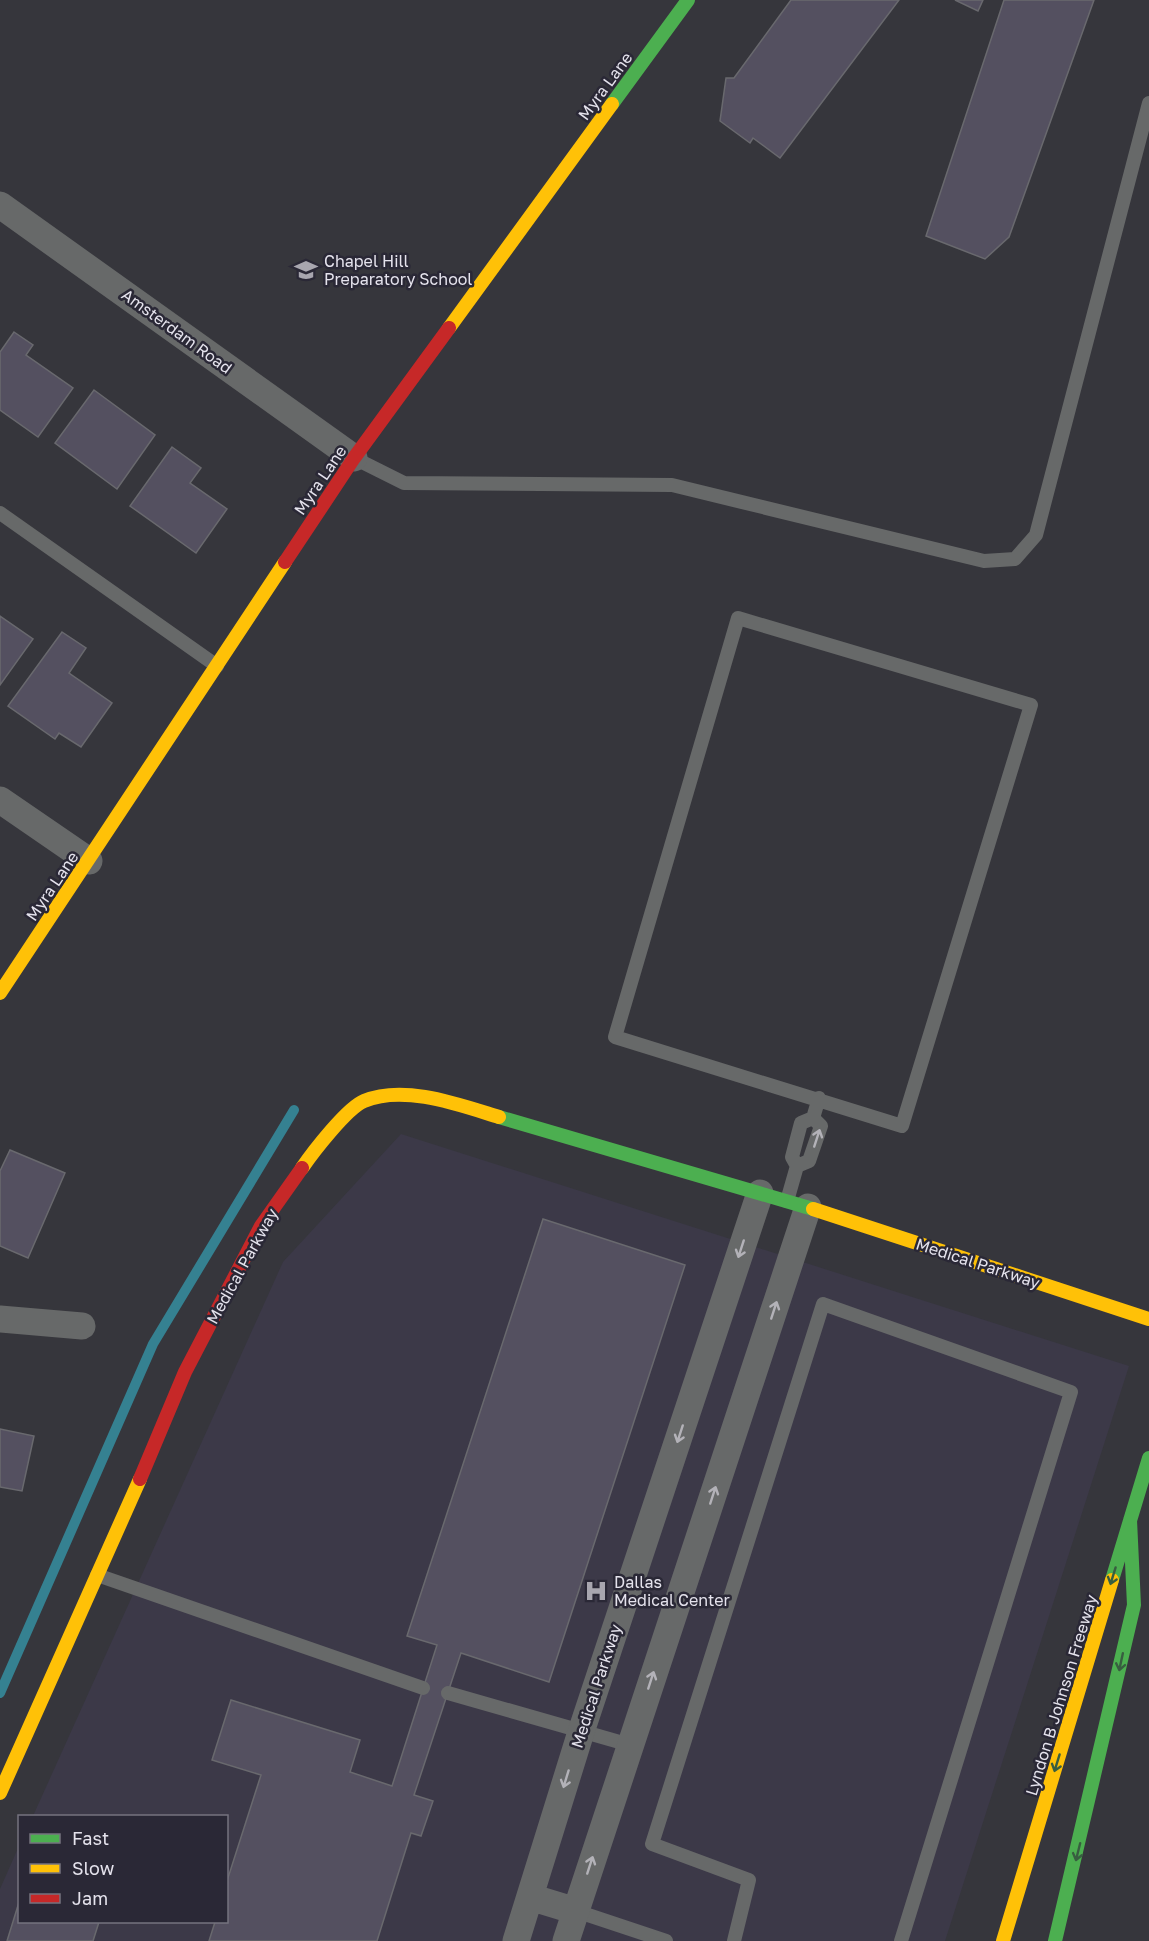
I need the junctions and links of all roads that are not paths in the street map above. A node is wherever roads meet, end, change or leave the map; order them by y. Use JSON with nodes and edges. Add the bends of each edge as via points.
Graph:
{"nodes":[{"id":1,"x":688,"y":0,"type":"edge"},
{"id":2,"x":1149,"y":103,"type":"edge"},
{"id":3,"x":0,"y":205,"type":"edge"},
{"id":4,"x":354,"y":458,"type":"junction"},
{"id":5,"x":0,"y":513,"type":"edge"},
{"id":6,"x":217,"y":666,"type":"junction"},
{"id":7,"x":0,"y":800,"type":"edge"},
{"id":8,"x":89,"y":861,"type":"junction"},
{"id":9,"x":0,"y":993,"type":"edge"},
{"id":10,"x":819,"y":1098,"type":"junction"},
{"id":11,"x":760,"y":1193,"type":"junction"},
{"id":12,"x":798,"y":1204,"type":"junction"},
{"id":13,"x":0,"y":1319,"type":"edge"},
{"id":14,"x":1149,"y":1319,"type":"edge"},
{"id":15,"x":82,"y":1326,"type":"dead end"},
{"id":16,"x":1149,"y":1458,"type":"edge"},
{"id":17,"x":1130,"y":1520,"type":"junction"},
{"id":18,"x":97,"y":1575,"type":"junction"},
{"id":19,"x":423,"y":1688,"type":"dead end"},
{"id":20,"x":447,"y":1693,"type":"dead end"},
{"id":21,"x":580,"y":1732,"type":"junction"},
{"id":22,"x":630,"y":1745,"type":"junction"},
{"id":23,"x":0,"y":1793,"type":"edge"},
{"id":24,"x":530,"y":1897,"type":"junction"},
{"id":25,"x":576,"y":1911,"type":"junction"},
{"id":26,"x":516,"y":1941,"type":"edge"},
{"id":27,"x":566,"y":1941,"type":"edge"},
{"id":28,"x":666,"y":1941,"type":"edge"},
{"id":29,"x":734,"y":1941,"type":"edge"},
{"id":30,"x":901,"y":1941,"type":"edge"},
{"id":31,"x":1003,"y":1941,"type":"edge"},
{"id":32,"x":1055,"y":1941,"type":"edge"}],
"edges":[{"from":1,"to":4,"type":"main road","name":"Myra Lane"},
{"from":2,"to":4,"type":"lane","via":[[1036,535],[1014,559],[984,561],[672,485],[404,483]]},
{"from":3,"to":4,"type":"street","name":"Amsterdam Road"},
{"from":4,"to":6,"type":"main road","name":"Myra Lane"},
{"from":5,"to":6,"type":"lane"},
{"from":6,"to":8,"type":"main road","name":"Myra Lane"},
{"from":7,"to":8,"type":"street"},
{"from":8,"to":9,"type":"main road","name":"Myra Lane"},
{"from":10,"to":10,"type":"lane","via":[[902,1126],[1031,705],[738,618],[615,1037]]},
{"from":10,"to":12,"type":"lane","via":[[813,1118],[821,1126],[809,1161],[797,1166]]},
{"from":11,"to":12,"type":"main road","name":"Medical Parkway"},
{"from":11,"to":18,"type":"main road","name":"Medical Parkway","via":[[452,1103],[406,1094],[363,1101],[321,1140],[261,1226],[185,1372]]},
{"from":11,"to":21,"type":"street","name":"Medical Parkway","one_way":true},
{"from":12,"to":14,"type":"main road","name":"Medical Parkway"},
{"from":22,"to":12,"type":"street","one_way":true},
{"from":13,"to":15,"type":"street"},
{"from":16,"to":17,"type":"main road","name":"Lyndon B Johnson Freeway"},
{"from":17,"to":31,"type":"main road","name":"Lyndon B Johnson Freeway","one_way":true},
{"from":17,"to":32,"type":"main road","one_way":true,"via":[[1134,1605]]},
{"from":18,"to":19,"type":"lane"},
{"from":18,"to":23,"type":"main road","name":"Medical Parkway"},
{"from":20,"to":21,"type":"lane"},
{"from":21,"to":22,"type":"lane"},
{"from":21,"to":24,"type":"street","name":"Medical Parkway","one_way":true},
{"from":25,"to":22,"type":"street","one_way":true},
{"from":24,"to":25,"type":"street"},
{"from":24,"to":26,"type":"street","name":"Medical Parkway"},
{"from":25,"to":27,"type":"street"},
{"from":25,"to":28,"type":"lane"},
{"from":29,"to":30,"type":"lane","via":[[749,1880],[652,1844],[823,1304],[1071,1392]]}]}
